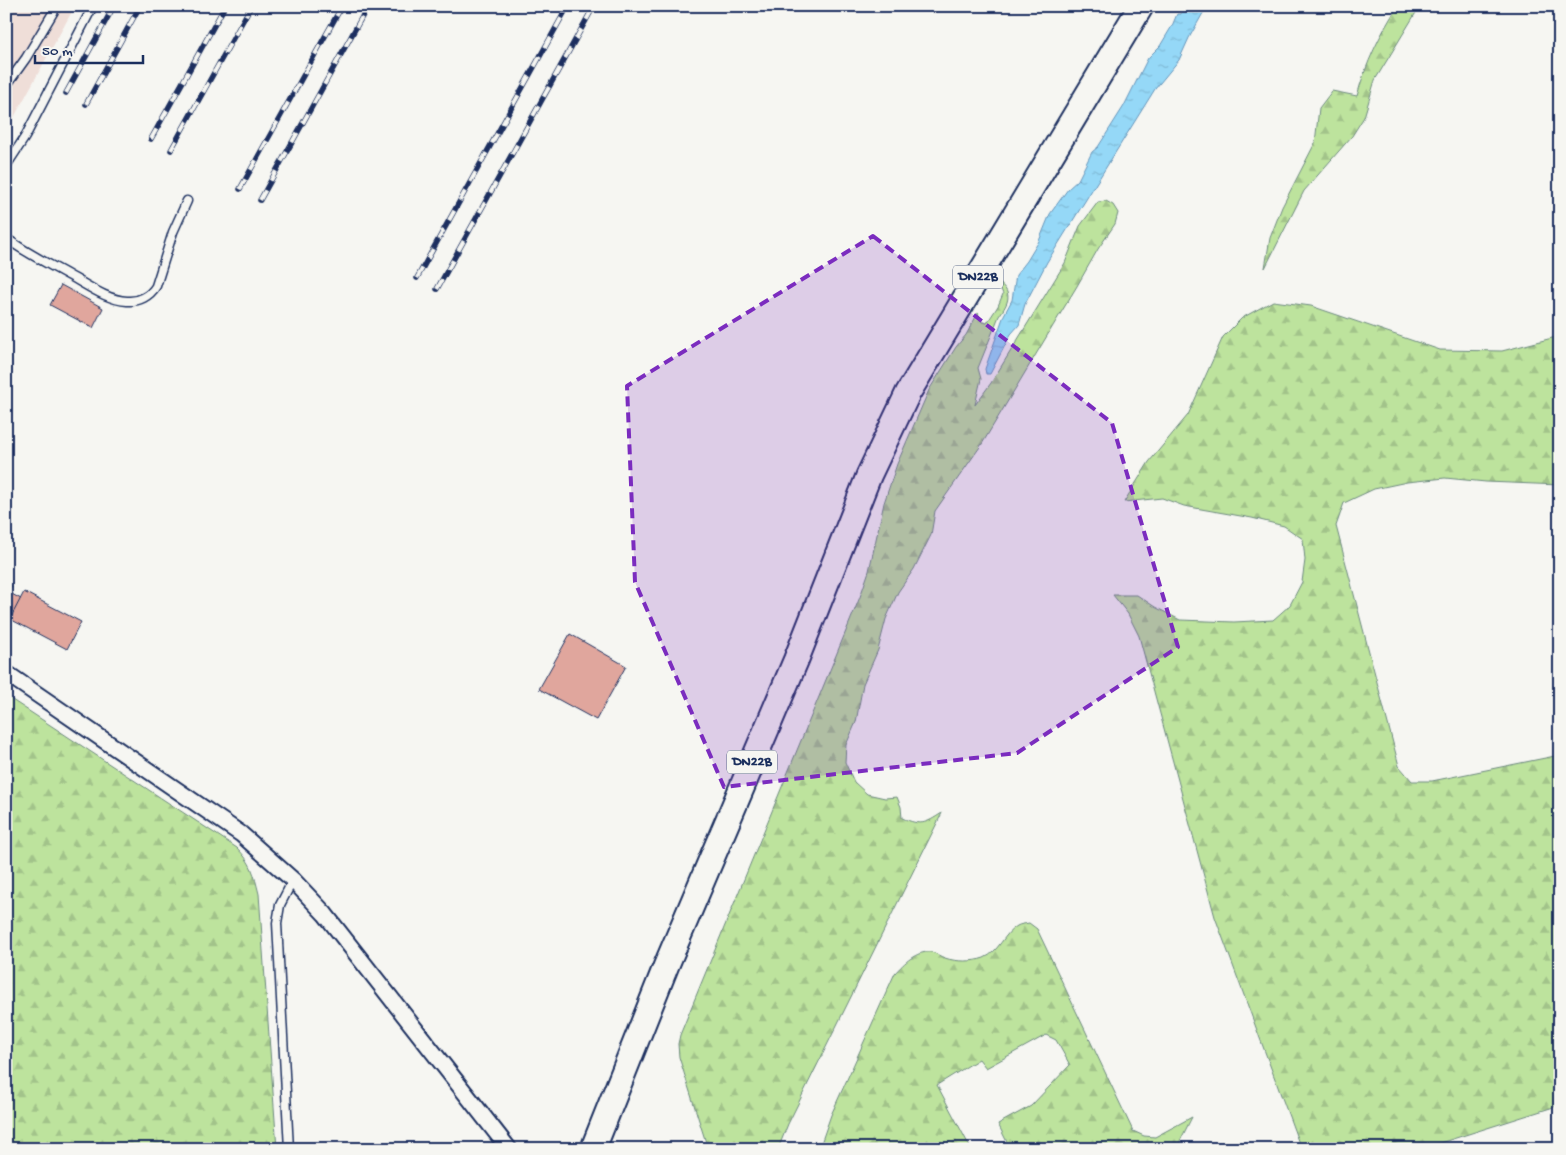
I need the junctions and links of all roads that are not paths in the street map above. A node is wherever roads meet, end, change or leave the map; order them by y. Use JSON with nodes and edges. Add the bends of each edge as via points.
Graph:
{"nodes":[{"id":1,"x":57,"y":6,"type":"edge"},
{"id":2,"x":94,"y":6,"type":"edge"},
{"id":3,"x":1140,"y":6,"type":"edge"},
{"id":4,"x":6,"y":86,"type":"edge"},
{"id":5,"x":6,"y":166,"type":"edge"},
{"id":6,"x":187,"y":201,"type":"dead end"},
{"id":7,"x":6,"y":238,"type":"edge"},
{"id":8,"x":6,"y":673,"type":"edge"},
{"id":9,"x":293,"y":880,"type":"junction"},
{"id":10,"x":594,"y":1146,"type":"edge"},
{"id":11,"x":289,"y":1149,"type":"edge"},
{"id":12,"x":509,"y":1149,"type":"edge"}],
"edges":[{"from":1,"to":4,"type":"lane"},
{"from":2,"to":5,"type":"lane","via":[[25,137]]},
{"from":3,"to":10,"type":"main road","number":"DN22B","via":[[908,393],[869,475],[796,660],[666,966]]},
{"from":6,"to":7,"type":"lane","via":[[173,232],[156,286],[152,293],[138,301],[103,294]]},
{"from":8,"to":9,"type":"street","via":[[241,834]]},
{"from":9,"to":11,"type":"lane","via":[[280,905],[277,923]]},
{"from":9,"to":12,"type":"street","via":[[325,914]]}]}
